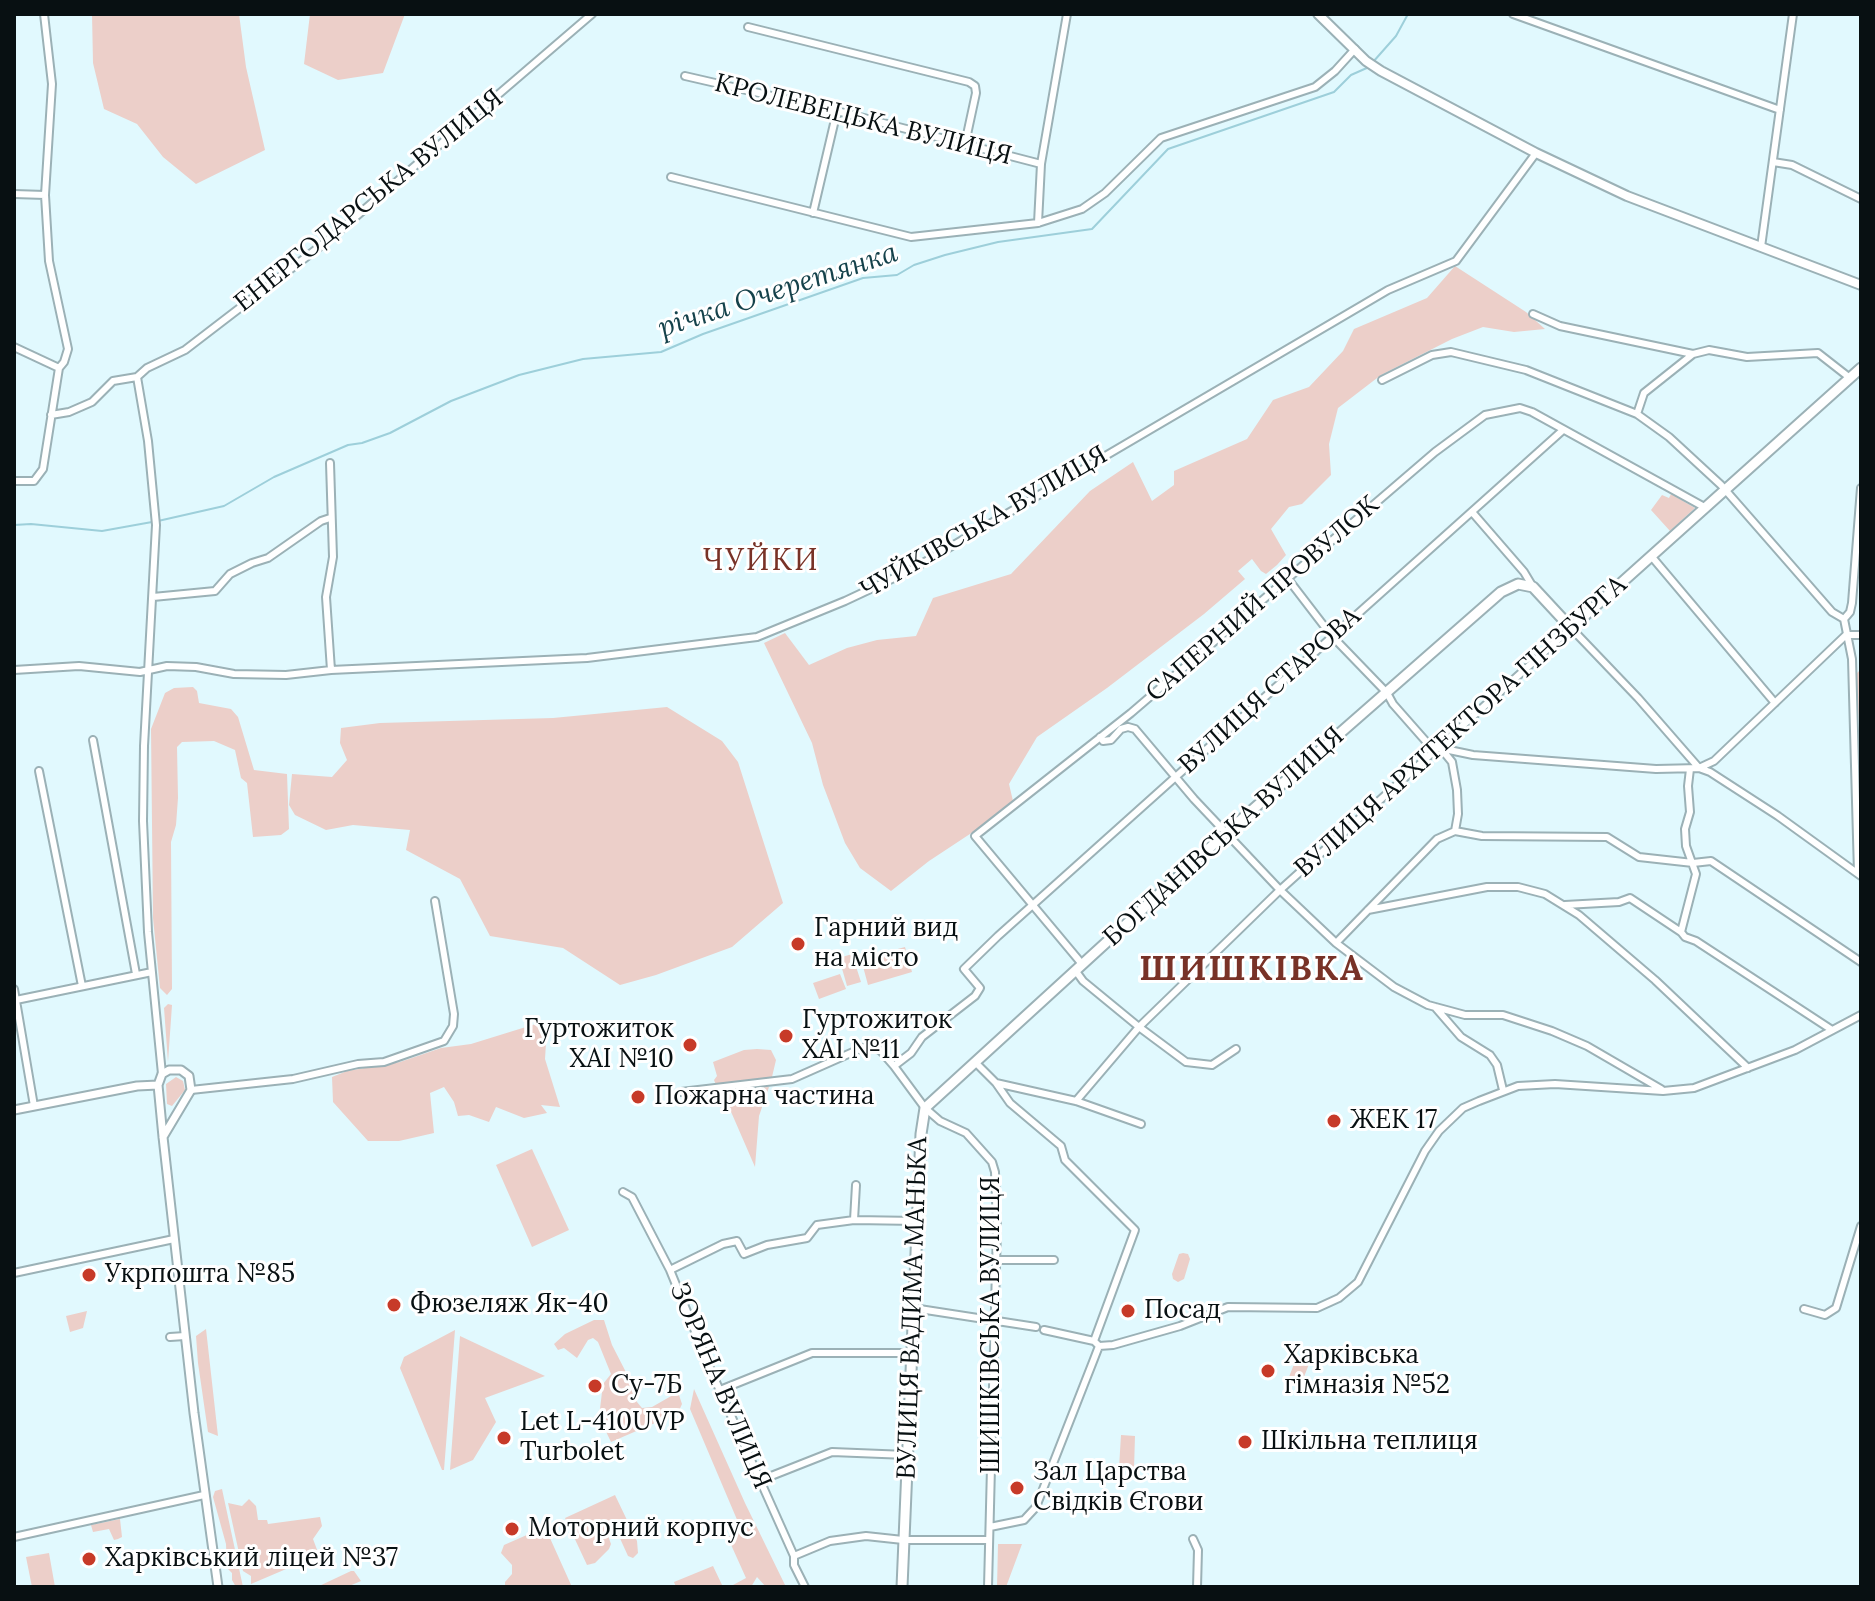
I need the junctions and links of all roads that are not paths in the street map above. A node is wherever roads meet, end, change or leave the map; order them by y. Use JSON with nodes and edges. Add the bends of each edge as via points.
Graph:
{"nodes":[{"id":1,"x":44,"y":14,"type":"edge"},
{"id":2,"x":592,"y":14,"type":"edge"},
{"id":3,"x":1067,"y":14,"type":"edge"},
{"id":4,"x":1318,"y":14,"type":"edge"},
{"id":5,"x":1513,"y":14,"type":"edge"},
{"id":6,"x":1793,"y":14,"type":"edge"},
{"id":7,"x":748,"y":27,"type":"dead end"},
{"id":8,"x":1355,"y":49,"type":"junction"},
{"id":9,"x":685,"y":76,"type":"dead end"},
{"id":10,"x":1780,"y":110,"type":"junction"},
{"id":11,"x":837,"y":111,"type":"junction"},
{"id":12,"x":965,"y":144,"type":"junction"},
{"id":13,"x":1536,"y":153,"type":"junction"},
{"id":14,"x":1773,"y":162,"type":"junction"},
{"id":15,"x":1041,"y":164,"type":"junction"},
{"id":16,"x":671,"y":177,"type":"dead end"},
{"id":17,"x":14,"y":194,"type":"edge"},
{"id":18,"x":45,"y":195,"type":"junction"},
{"id":19,"x":1861,"y":199,"type":"edge"},
{"id":20,"x":813,"y":213,"type":"junction"},
{"id":21,"x":1038,"y":223,"type":"junction"},
{"id":22,"x":1761,"y":247,"type":"junction"},
{"id":23,"x":1861,"y":285,"type":"edge"},
{"id":24,"x":1533,"y":314,"type":"dead end"},
{"id":25,"x":14,"y":347,"type":"edge"},
{"id":26,"x":1693,"y":354,"type":"junction"},
{"id":27,"x":59,"y":368,"type":"junction"},
{"id":28,"x":1861,"y":368,"type":"edge"},
{"id":29,"x":137,"y":377,"type":"junction"},
{"id":30,"x":1850,"y":378,"type":"junction"},
{"id":31,"x":1382,"y":380,"type":"dead end"},
{"id":32,"x":1637,"y":414,"type":"junction"},
{"id":33,"x":51,"y":415,"type":"junction"},
{"id":34,"x":1563,"y":430,"type":"junction"},
{"id":35,"x":330,"y":463,"type":"dead end"},
{"id":36,"x":14,"y":481,"type":"edge"},
{"id":37,"x":1861,"y":488,"type":"edge"},
{"id":38,"x":1725,"y":491,"type":"junction"},
{"id":39,"x":1706,"y":508,"type":"junction"},
{"id":40,"x":1472,"y":512,"type":"junction"},
{"id":41,"x":330,"y":518,"type":"junction"},
{"id":42,"x":1652,"y":557,"type":"junction"},
{"id":43,"x":1288,"y":579,"type":"junction"},
{"id":44,"x":1533,"y":587,"type":"junction"},
{"id":45,"x":153,"y":597,"type":"junction"},
{"id":46,"x":1844,"y":619,"type":"junction"},
{"id":47,"x":1571,"y":628,"type":"junction"},
{"id":48,"x":1331,"y":635,"type":"junction"},
{"id":49,"x":1846,"y":635,"type":"junction"},
{"id":50,"x":1861,"y":635,"type":"edge"},
{"id":51,"x":14,"y":670,"type":"edge"},
{"id":52,"x":148,"y":670,"type":"junction"},
{"id":53,"x":331,"y":670,"type":"junction"},
{"id":54,"x":1387,"y":693,"type":"junction"},
{"id":55,"x":1775,"y":703,"type":"junction"},
{"id":56,"x":1100,"y":737,"type":"junction"},
{"id":57,"x":93,"y":740,"type":"dead end"},
{"id":58,"x":1439,"y":746,"type":"junction"},
{"id":59,"x":1699,"y":768,"type":"junction"},
{"id":60,"x":1690,"y":769,"type":"junction"},
{"id":61,"x":39,"y":771,"type":"dead end"},
{"id":62,"x":1175,"y":777,"type":"junction"},
{"id":63,"x":1455,"y":831,"type":"junction"},
{"id":64,"x":1226,"y":833,"type":"junction"},
{"id":65,"x":1693,"y":863,"type":"junction"},
{"id":66,"x":1859,"y":874,"type":"edge"},
{"id":67,"x":1280,"y":890,"type":"junction"},
{"id":68,"x":435,"y":901,"type":"dead end"},
{"id":69,"x":1032,"y":905,"type":"junction"},
{"id":70,"x":1562,"y":905,"type":"junction"},
{"id":71,"x":1366,"y":910,"type":"junction"},
{"id":72,"x":1681,"y":932,"type":"junction"},
{"id":73,"x":1336,"y":943,"type":"junction"},
{"id":74,"x":1861,"y":962,"type":"edge"},
{"id":75,"x":1078,"y":967,"type":"junction"},
{"id":76,"x":152,"y":972,"type":"junction"},
{"id":77,"x":136,"y":974,"type":"junction"},
{"id":78,"x":82,"y":986,"type":"junction"},
{"id":79,"x":14,"y":989,"type":"edge"},
{"id":80,"x":16,"y":1000,"type":"junction"},
{"id":81,"x":1435,"y":1007,"type":"junction"},
{"id":82,"x":1861,"y":1015,"type":"edge"},
{"id":83,"x":1139,"y":1027,"type":"junction"},
{"id":84,"x":1832,"y":1030,"type":"junction"},
{"id":85,"x":1236,"y":1049,"type":"dead end"},
{"id":86,"x":976,"y":1063,"type":"junction"},
{"id":87,"x":894,"y":1066,"type":"junction"},
{"id":88,"x":1748,"y":1068,"type":"junction"},
{"id":89,"x":162,"y":1074,"type":"junction"},
{"id":90,"x":996,"y":1083,"type":"junction"},
{"id":91,"x":158,"y":1085,"type":"junction"},
{"id":92,"x":191,"y":1090,"type":"junction"},
{"id":93,"x":1503,"y":1090,"type":"junction"},
{"id":94,"x":1663,"y":1091,"type":"junction"},
{"id":95,"x":681,"y":1092,"type":"dead end"},
{"id":96,"x":1076,"y":1101,"type":"junction"},
{"id":97,"x":34,"y":1106,"type":"junction"},
{"id":98,"x":925,"y":1108,"type":"junction"},
{"id":99,"x":14,"y":1110,"type":"edge"},
{"id":100,"x":1141,"y":1124,"type":"dead end"},
{"id":101,"x":163,"y":1137,"type":"junction"},
{"id":102,"x":856,"y":1185,"type":"dead end"},
{"id":103,"x":623,"y":1192,"type":"dead end"},
{"id":104,"x":854,"y":1220,"type":"junction"},
{"id":105,"x":917,"y":1221,"type":"junction"},
{"id":106,"x":1861,"y":1226,"type":"edge"},
{"id":107,"x":174,"y":1239,"type":"junction"},
{"id":108,"x":996,"y":1260,"type":"junction"},
{"id":109,"x":1054,"y":1260,"type":"dead end"},
{"id":110,"x":670,"y":1270,"type":"junction"},
{"id":111,"x":14,"y":1273,"type":"edge"},
{"id":112,"x":913,"y":1308,"type":"junction"},
{"id":113,"x":1804,"y":1309,"type":"dead end"},
{"id":114,"x":995,"y":1322,"type":"junction"},
{"id":115,"x":1036,"y":1327,"type":"dead end"},
{"id":116,"x":1044,"y":1330,"type":"dead end"},
{"id":117,"x":185,"y":1336,"type":"junction"},
{"id":118,"x":170,"y":1337,"type":"dead end"},
{"id":119,"x":1096,"y":1344,"type":"junction"},
{"id":120,"x":911,"y":1353,"type":"junction"},
{"id":121,"x":720,"y":1390,"type":"junction"},
{"id":122,"x":907,"y":1455,"type":"junction"},
{"id":123,"x":761,"y":1480,"type":"junction"},
{"id":124,"x":204,"y":1495,"type":"junction"},
{"id":125,"x":990,"y":1527,"type":"junction"},
{"id":126,"x":14,"y":1537,"type":"edge"},
{"id":127,"x":1193,"y":1539,"type":"dead end"},
{"id":128,"x":903,"y":1540,"type":"junction"},
{"id":129,"x":989,"y":1540,"type":"junction"},
{"id":130,"x":794,"y":1556,"type":"junction"},
{"id":131,"x":218,"y":1587,"type":"edge"},
{"id":132,"x":805,"y":1587,"type":"edge"},
{"id":133,"x":902,"y":1587,"type":"edge"},
{"id":134,"x":988,"y":1587,"type":"edge"},
{"id":135,"x":1197,"y":1587,"type":"edge"}],
"edges":[{"from":1,"to":18,"type":"street","via":[[52,84]]},
{"from":2,"to":29,"type":"street","name":"ЕНЕРГОДАРСЬКА ВУЛИЦЯ","via":[[331,238],[185,350]]},
{"from":3,"to":15,"type":"street"},
{"from":4,"to":8,"type":"main road"},
{"from":5,"to":10,"type":"street"},
{"from":6,"to":10,"type":"street"},
{"from":7,"to":12,"type":"street","via":[[969,82],[976,93]]},
{"from":8,"to":13,"type":"main road","via":[[1381,71]]},
{"from":8,"to":21,"type":"street","via":[[1315,87],[1161,138],[1082,209]]},
{"from":9,"to":11,"type":"street","name":"КРОЛЕВЕЦЬКА ВУЛИЦЯ"},
{"from":10,"to":14,"type":"street"},
{"from":11,"to":12,"type":"street","name":"КРОЛЕВЕЦЬКА ВУЛИЦЯ"},
{"from":11,"to":20,"type":"street"},
{"from":12,"to":15,"type":"street","name":"КРОЛЕВЕЦЬКА ВУЛИЦЯ"},
{"from":13,"to":22,"type":"main road","via":[[1627,196]]},
{"from":13,"to":53,"type":"street","name":"ЧУЙКІВСЬКА ВУЛИЦЯ","via":[[1456,261],[1388,290],[911,570],[845,601],[757,637],[587,658]]},
{"from":14,"to":19,"type":"street","via":[[1792,165]]},
{"from":14,"to":22,"type":"street"},
{"from":15,"to":21,"type":"street"},
{"from":16,"to":20,"type":"street"},
{"from":17,"to":18,"type":"street"},
{"from":18,"to":27,"type":"street","via":[[49,261],[68,349]]},
{"from":20,"to":21,"type":"street","via":[[911,237]]},
{"from":22,"to":23,"type":"main road"},
{"from":24,"to":26,"type":"street","via":[[1560,326]]},
{"from":25,"to":27,"type":"street"},
{"from":26,"to":30,"type":"street","via":[[1818,353]]},
{"from":26,"to":32,"type":"street","via":[[1644,393]]},
{"from":27,"to":33,"type":"street"},
{"from":28,"to":30,"type":"main road","name":"ВУЛИЦЯ АРХІТЕКТОРА ГІНЗБУРГА"},
{"from":29,"to":33,"type":"street","name":"ЕНЕРГОДАРСЬКА ВУЛИЦЯ","via":[[113,381],[92,402]]},
{"from":29,"to":45,"type":"street","via":[[156,525]]},
{"from":30,"to":38,"type":"main road","name":"ВУЛИЦЯ АРХІТЕКТОРА ГІНЗБУРГА"},
{"from":31,"to":32,"type":"street","via":[[1432,355],[1451,352],[1526,370]]},
{"from":32,"to":38,"type":"street"},
{"from":33,"to":36,"type":"street","via":[[43,469],[34,481]]},
{"from":34,"to":39,"type":"street"},
{"from":34,"to":40,"type":"street","name":"ВУЛИЦЯ СТАРОВА"},
{"from":34,"to":43,"type":"street","name":"САПЕРНИЙ ПРОВУЛОК","via":[[1520,408],[1485,415]]},
{"from":35,"to":41,"type":"street"},
{"from":37,"to":46,"type":"street","via":[[1852,603]]},
{"from":38,"to":39,"type":"main road","name":"ВУЛИЦЯ АРХІТЕКТОРА ГІНЗБУРГА"},
{"from":38,"to":46,"type":"street","via":[[1832,612]]},
{"from":39,"to":42,"type":"main road","name":"ВУЛИЦЯ АРХІТЕКТОРА ГІНЗБУРГА"},
{"from":40,"to":44,"type":"street"},
{"from":40,"to":48,"type":"street","name":"ВУЛИЦЯ СТАРОВА"},
{"from":41,"to":45,"type":"street","via":[[268,558],[230,574],[215,591]]},
{"from":41,"to":53,"type":"street","via":[[333,557],[326,597]]},
{"from":42,"to":47,"type":"main road","name":"ВУЛИЦЯ АРХІТЕКТОРА ГІНЗБУРГА"},
{"from":42,"to":55,"type":"street"},
{"from":43,"to":48,"type":"street"},
{"from":43,"to":56,"type":"street","name":"САПЕРНИЙ ПРОВУЛОК"},
{"from":44,"to":47,"type":"main road"},
{"from":44,"to":54,"type":"main road","name":"БОГДАНІВСЬКА ВУЛИЦЯ","via":[[1518,584],[1501,592]]},
{"from":45,"to":52,"type":"street"},
{"from":46,"to":49,"type":"street"},
{"from":47,"to":58,"type":"street","name":"ВУЛИЦЯ АРХІТЕКТОРА ГІНЗБУРГА"},
{"from":47,"to":59,"type":"street"},
{"from":48,"to":54,"type":"street"},
{"from":48,"to":62,"type":"street","name":"ВУЛИЦЯ СТАРОВА"},
{"from":49,"to":50,"type":"street"},
{"from":49,"to":55,"type":"street"},
{"from":49,"to":66,"type":"street","via":[[1852,659]]},
{"from":51,"to":52,"type":"street","name":"ЧУЙКІВСЬКА ВУЛИЦЯ"},
{"from":52,"to":53,"type":"street","name":"ЧУЙКІВСЬКА ВУЛИЦЯ","via":[[196,667],[286,675]]},
{"from":52,"to":76,"type":"street","via":[[143,821]]},
{"from":54,"to":58,"type":"street","via":[[1430,746]]},
{"from":54,"to":64,"type":"main road","name":"БОГДАНІВСЬКА ВУЛИЦЯ"},
{"from":55,"to":59,"type":"street","via":[[1714,761]]},
{"from":56,"to":62,"type":"street","via":[[1111,740],[1121,729],[1135,729]]},
{"from":56,"to":69,"type":"street","name":"САПЕРНИЙ ПРОВУЛОК","via":[[975,836]]},
{"from":57,"to":77,"type":"street"},
{"from":58,"to":60,"type":"street","via":[[1473,755]]},
{"from":58,"to":63,"type":"street","via":[[1452,762],[1458,793]]},
{"from":58,"to":67,"type":"street","name":"ВУЛИЦЯ АРХІТЕКТОРА ГІНЗБУРГА"},
{"from":59,"to":60,"type":"street"},
{"from":59,"to":66,"type":"street"},
{"from":60,"to":65,"type":"street","via":[[1685,829]]},
{"from":61,"to":78,"type":"street"},
{"from":62,"to":64,"type":"street"},
{"from":62,"to":69,"type":"street","name":"ВУЛИЦЯ СТАРОВА"},
{"from":63,"to":65,"type":"street","via":[[1607,837],[1639,857]]},
{"from":63,"to":71,"type":"street","via":[[1437,839]]},
{"from":64,"to":67,"type":"street"},
{"from":64,"to":75,"type":"main road","name":"БОГДАНІВСЬКА ВУЛИЦЯ"},
{"from":65,"to":72,"type":"street","via":[[1696,874]]},
{"from":65,"to":74,"type":"street","via":[[1711,861]]},
{"from":67,"to":73,"type":"street"},
{"from":67,"to":83,"type":"street","name":"ВУЛИЦЯ АРХІТЕКТОРА ГІНЗБУРГА"},
{"from":68,"to":92,"type":"street","via":[[454,1014],[444,1041],[384,1062]]},
{"from":69,"to":75,"type":"street"},
{"from":69,"to":87,"type":"street","name":"ВУЛИЦЯ СТАРОВА","via":[[964,969],[980,988],[975,996],[934,1026]]},
{"from":70,"to":71,"type":"street","via":[[1518,887],[1487,887]]},
{"from":70,"to":72,"type":"street","via":[[1630,898]]},
{"from":70,"to":88,"type":"street","via":[[1655,980]]},
{"from":71,"to":73,"type":"street"},
{"from":72,"to":84,"type":"street"},
{"from":73,"to":81,"type":"street","via":[[1394,987]]},
{"from":75,"to":83,"type":"street","via":[[1083,981]]},
{"from":75,"to":86,"type":"main road","name":"БОГДАНІВСЬКА ВУЛИЦЯ"},
{"from":76,"to":77,"type":"street"},
{"from":76,"to":89,"type":"street"},
{"from":77,"to":78,"type":"street"},
{"from":78,"to":80,"type":"street"},
{"from":79,"to":80,"type":"street"},
{"from":80,"to":97,"type":"street"},
{"from":81,"to":93,"type":"street","via":[[1461,1037],[1490,1055]]},
{"from":81,"to":94,"type":"street","via":[[1465,1015],[1503,1015],[1552,1031]]},
{"from":82,"to":84,"type":"street"},
{"from":83,"to":85,"type":"street","via":[[1186,1062],[1199,1065],[1212,1065]]},
{"from":83,"to":96,"type":"street","name":"ВУЛИЦЯ АРХІТЕКТОРА ГІНЗБУРГА"},
{"from":84,"to":88,"type":"street"},
{"from":86,"to":90,"type":"street"},
{"from":86,"to":98,"type":"main road","name":"БОГДАНІВСЬКА ВУЛИЦЯ"},
{"from":87,"to":95,"type":"street","name":"ВУЛИЦЯ ВАДИМА МАНЬКА","via":[[877,1048],[862,1048],[792,1079]]},
{"from":87,"to":98,"type":"street","name":"ВУЛИЦЯ ВАДИМА МАНЬКА"},
{"from":88,"to":94,"type":"street","via":[[1694,1088]]},
{"from":89,"to":91,"type":"street"},
{"from":89,"to":92,"type":"street","via":[[186,1072]]},
{"from":90,"to":96,"type":"street"},
{"from":90,"to":119,"type":"street","via":[[1135,1230]]},
{"from":91,"to":97,"type":"street"},
{"from":91,"to":101,"type":"street"},
{"from":92,"to":101,"type":"street"},
{"from":93,"to":94,"type":"street","via":[[1555,1084]]},
{"from":93,"to":119,"type":"street","via":[[1463,1108],[1439,1131],[1358,1282],[1339,1298],[1317,1308],[1228,1307],[1113,1345]]},
{"from":96,"to":100,"type":"street"},
{"from":97,"to":99,"type":"street"},
{"from":98,"to":105,"type":"main road","name":"ВУЛИЦЯ ВАДИМА МАНЬКА"},
{"from":98,"to":108,"type":"street","name":"ШИШКІВСЬКА ВУЛИЦЯ","via":[[966,1133],[992,1162]]},
{"from":101,"to":107,"type":"street"},
{"from":102,"to":104,"type":"street"},
{"from":103,"to":110,"type":"street","name":"ЗОРЯНА ВУЛИЦЯ","via":[[632,1197]]},
{"from":104,"to":105,"type":"street"},
{"from":104,"to":110,"type":"street","via":[[817,1225],[807,1238],[744,1254],[737,1241],[723,1244]]},
{"from":105,"to":112,"type":"main road","name":"ВУЛИЦЯ ВАДИМА МАНЬКА"},
{"from":106,"to":113,"type":"street","via":[[1836,1308],[1825,1315]]},
{"from":107,"to":111,"type":"street"},
{"from":107,"to":117,"type":"street"},
{"from":108,"to":109,"type":"street"},
{"from":108,"to":114,"type":"street","name":"ШИШКІВСЬКА ВУЛИЦЯ"},
{"from":110,"to":121,"type":"street","name":"ЗОРЯНА ВУЛИЦЯ"},
{"from":112,"to":114,"type":"street"},
{"from":112,"to":120,"type":"main road","name":"ВУЛИЦЯ ВАДИМА МАНЬКА"},
{"from":114,"to":115,"type":"street"},
{"from":114,"to":125,"type":"street","name":"ШИШКІВСЬКА ВУЛИЦЯ"},
{"from":116,"to":119,"type":"street"},
{"from":117,"to":118,"type":"street"},
{"from":117,"to":124,"type":"street"},
{"from":119,"to":125,"type":"street","via":[[1036,1507],[1024,1520]]},
{"from":120,"to":121,"type":"street","via":[[812,1353]]},
{"from":120,"to":122,"type":"main road","name":"ВУЛИЦЯ ВАДИМА МАНЬКА"},
{"from":121,"to":123,"type":"street","name":"ЗОРЯНА ВУЛИЦЯ"},
{"from":122,"to":123,"type":"street","via":[[832,1452]]},
{"from":122,"to":128,"type":"main road","name":"ВУЛИЦЯ ВАДИМА МАНЬКА"},
{"from":123,"to":130,"type":"street","name":"ЗОРЯНА ВУЛИЦЯ"},
{"from":124,"to":126,"type":"street"},
{"from":124,"to":131,"type":"street"},
{"from":125,"to":129,"type":"street","name":"ШИШКІВСЬКА ВУЛИЦЯ"},
{"from":127,"to":135,"type":"street","via":[[1198,1550]]},
{"from":128,"to":129,"type":"street"},
{"from":128,"to":130,"type":"street","via":[[845,1538]]},
{"from":128,"to":133,"type":"main road","name":"ВУЛИЦЯ ВАДИМА МАНЬКА"},
{"from":129,"to":134,"type":"street","name":"ШИШКІВСЬКА ВУЛИЦЯ"},
{"from":130,"to":132,"type":"street","name":"ЗОРЯНА ВУЛИЦЯ"}]}
